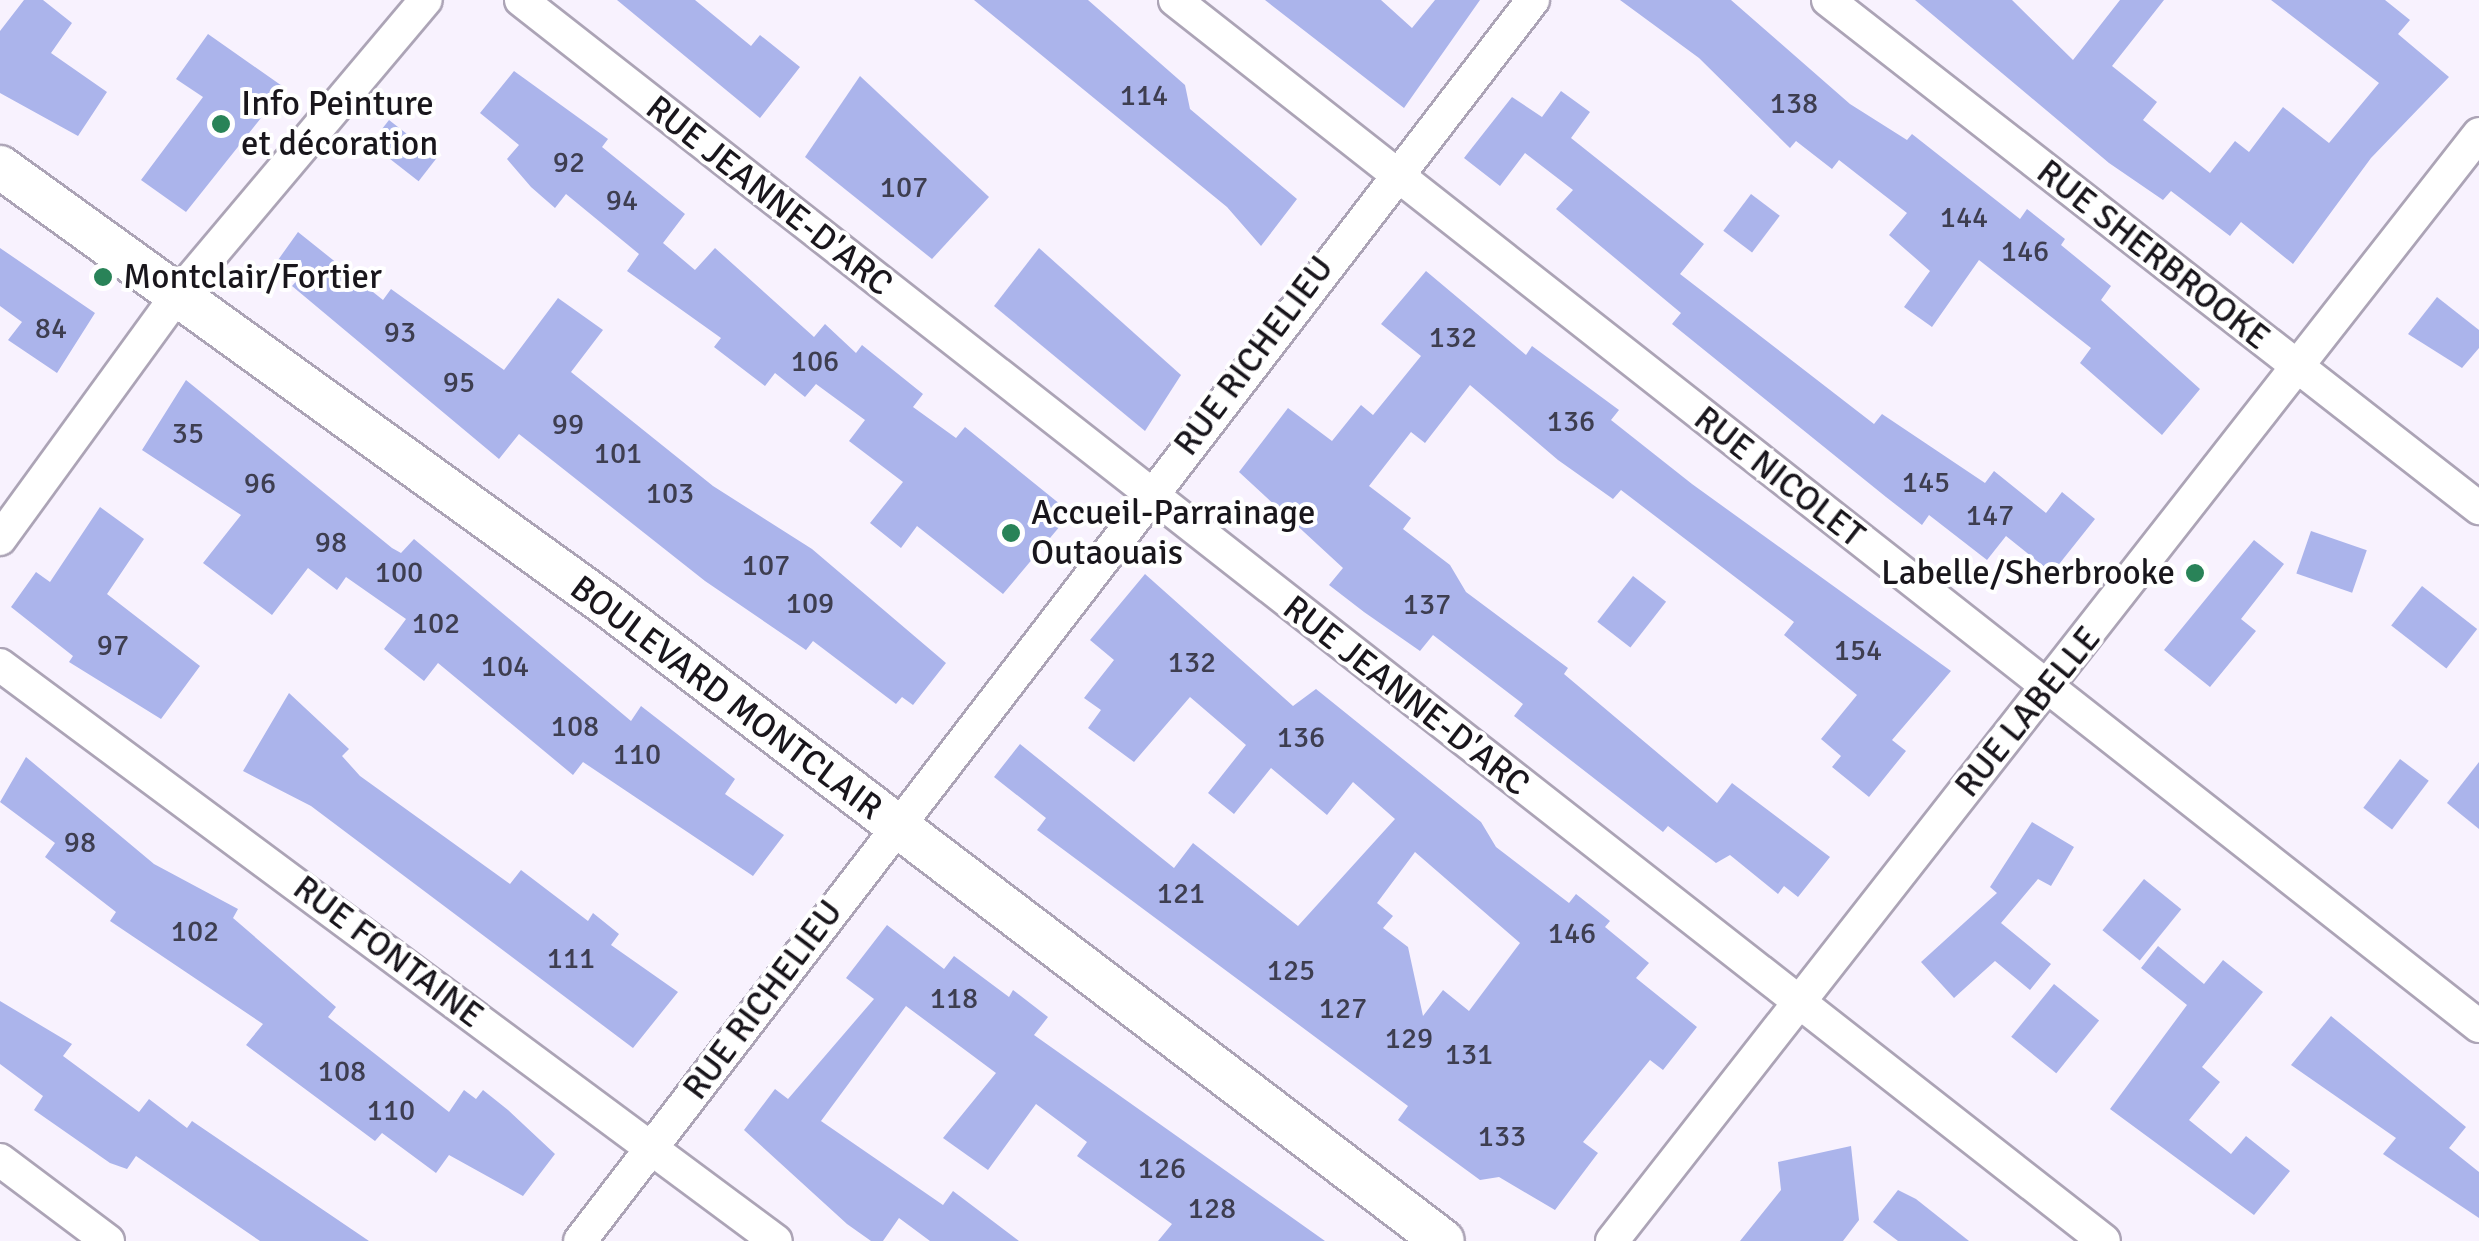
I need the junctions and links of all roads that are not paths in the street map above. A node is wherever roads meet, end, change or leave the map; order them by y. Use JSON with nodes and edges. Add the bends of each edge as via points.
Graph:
{"nodes":[{"id":1,"x":426,"y":0,"type":"edge"},
{"id":2,"x":521,"y":0,"type":"edge"},
{"id":3,"x":1175,"y":0,"type":"edge"},
{"id":4,"x":1533,"y":0,"type":"edge"},
{"id":5,"x":1828,"y":0,"type":"edge"},
{"id":6,"x":2479,"y":134,"type":"edge"},
{"id":7,"x":0,"y":167,"type":"edge"},
{"id":8,"x":1394,"y":174,"type":"junction"},
{"id":9,"x":179,"y":294,"type":"junction"},
{"id":10,"x":2298,"y":368,"type":"junction"},
{"id":11,"x":1149,"y":494,"type":"junction"},
{"id":12,"x":2479,"y":508,"type":"edge"},
{"id":13,"x":0,"y":539,"type":"edge"},
{"id":14,"x":0,"y":665,"type":"edge"},
{"id":15,"x":2046,"y":688,"type":"junction"},
{"id":16,"x":894,"y":826,"type":"junction"},
{"id":17,"x":1798,"y":1001,"type":"junction"},
{"id":18,"x":2479,"y":1026,"type":"edge"},
{"id":19,"x":651,"y":1146,"type":"junction"},
{"id":20,"x":0,"y":1160,"type":"edge"},
{"id":21,"x":108,"y":1241,"type":"edge"},
{"id":22,"x":580,"y":1241,"type":"edge"},
{"id":23,"x":776,"y":1241,"type":"edge"},
{"id":24,"x":1442,"y":1241,"type":"edge"},
{"id":25,"x":1612,"y":1241,"type":"edge"},
{"id":26,"x":2104,"y":1241,"type":"edge"}],
"edges":[{"from":1,"to":9,"type":"street"},
{"from":2,"to":11,"type":"street","name":"RUE JEANNE-D'ARC"},
{"from":3,"to":8,"type":"street","name":"RUE NICOLET"},
{"from":4,"to":8,"type":"street","name":"RUE RICHELIEU"},
{"from":5,"to":10,"type":"street","name":"RUE SHERBROOKE"},
{"from":6,"to":10,"type":"street","name":"RUE LABELLE"},
{"from":7,"to":9,"type":"street","name":"BOULEVARD MONTCLAIR"},
{"from":8,"to":11,"type":"street","name":"RUE RICHELIEU"},
{"from":8,"to":15,"type":"street","name":"RUE NICOLET"},
{"from":9,"to":13,"type":"street"},
{"from":9,"to":16,"type":"street","name":"BOULEVARD MONTCLAIR"},
{"from":10,"to":12,"type":"street","name":"RUE SHERBROOKE"},
{"from":10,"to":15,"type":"street","name":"RUE LABELLE"},
{"from":11,"to":16,"type":"street","name":"RUE RICHELIEU"},
{"from":11,"to":17,"type":"street","name":"RUE JEANNE-D'ARC"},
{"from":14,"to":19,"type":"street","name":"RUE FONTAINE"},
{"from":15,"to":17,"type":"street","name":"RUE LABELLE"},
{"from":15,"to":18,"type":"street","name":"RUE NICOLET"},
{"from":16,"to":19,"type":"street","name":"RUE RICHELIEU"},
{"from":16,"to":24,"type":"street","name":"BOULEVARD MONTCLAIR"},
{"from":17,"to":25,"type":"street","name":"RUE LABELLE"},
{"from":17,"to":26,"type":"street","name":"RUE JEANNE-D'ARC"},
{"from":19,"to":22,"type":"street","name":"RUE RICHELIEU"},
{"from":19,"to":23,"type":"street","name":"RUE FONTAINE"},
{"from":20,"to":21,"type":"street"}]}
